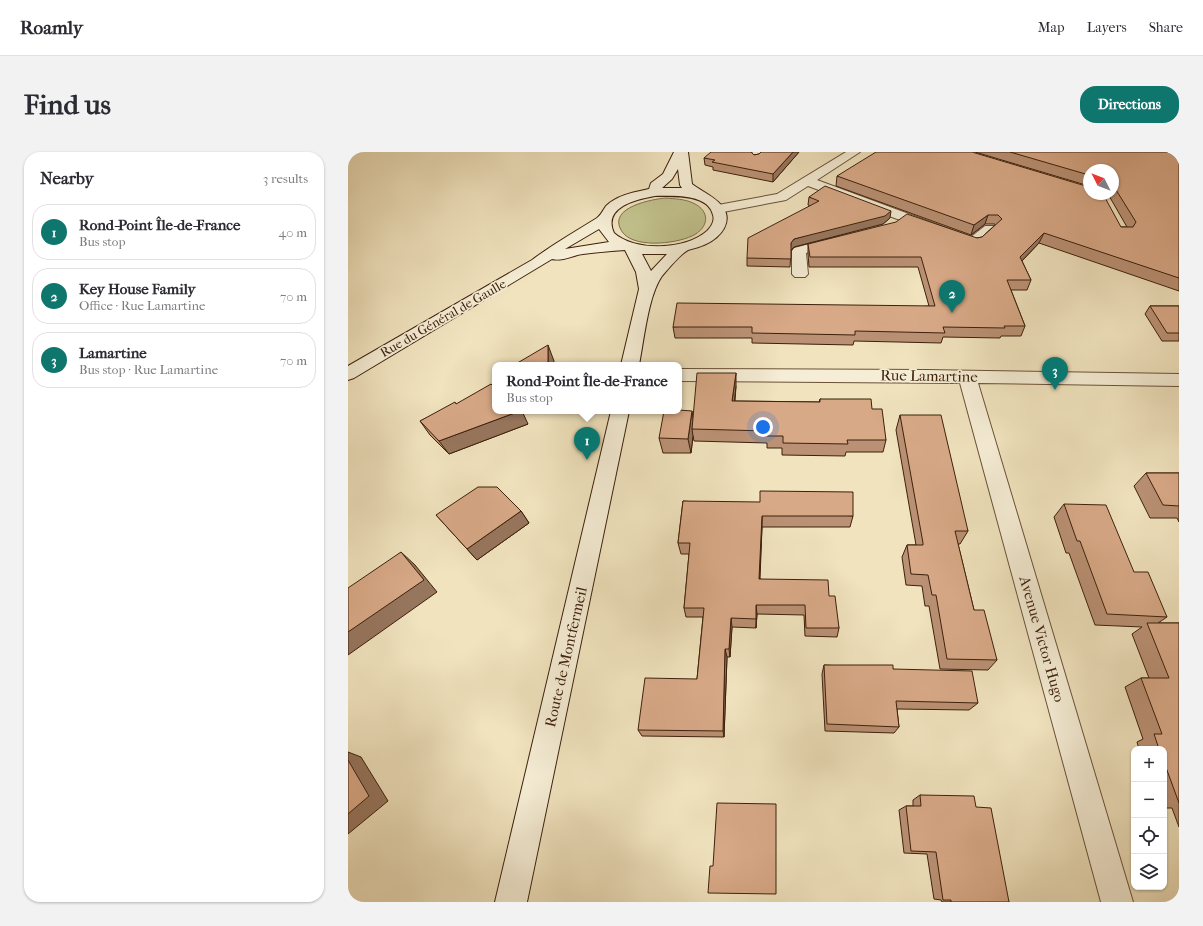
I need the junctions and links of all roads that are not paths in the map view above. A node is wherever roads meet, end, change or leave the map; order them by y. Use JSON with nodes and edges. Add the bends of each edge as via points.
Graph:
{"nodes":[{"id":1,"x":681,"y":152,"type":"edge"},
{"id":2,"x":854,"y":152,"type":"edge"},
{"id":3,"x":808,"y":181,"type":"junction"},
{"id":4,"x":655,"y":192,"type":"junction"},
{"id":5,"x":701,"y":197,"type":"junction"},
{"id":6,"x":718,"y":209,"type":"junction"},
{"id":7,"x":903,"y":217,"type":"junction"},
{"id":8,"x":605,"y":219,"type":"junction"},
{"id":9,"x":889,"y":228,"type":"edge"},
{"id":10,"x":990,"y":229,"type":"edge"},
{"id":11,"x":851,"y":238,"type":"edge"},
{"id":12,"x":628,"y":247,"type":"junction"},
{"id":13,"x":682,"y":248,"type":"junction"},
{"id":14,"x":537,"y":263,"type":"junction"},
{"id":15,"x":800,"y":274,"type":"dead end"},
{"id":16,"x":647,"y":289,"type":"junction"},
{"id":17,"x":631,"y":362,"type":"edge"},
{"id":18,"x":348,"y":374,"type":"edge"},
{"id":19,"x":682,"y":375,"type":"edge"},
{"id":20,"x":968,"y":377,"type":"junction"},
{"id":21,"x":1179,"y":380,"type":"edge"},
{"id":22,"x":619,"y":414,"type":"edge"},
{"id":23,"x":511,"y":902,"type":"edge"},
{"id":24,"x":1117,"y":902,"type":"edge"}],
"edges":[{"from":1,"to":4,"type":"street","via":[[668,176],[656,186]]},
{"from":1,"to":5,"type":"street","via":[[686,185]]},
{"from":2,"to":3,"type":"street"},
{"from":3,"to":6,"type":"street","via":[[776,199]]},
{"from":3,"to":7,"type":"street"},
{"from":4,"to":5,"type":"street","name":"Rue du Général de Gaulle","via":[[688,193]]},
{"from":4,"to":8,"type":"street","name":"Rue du Général de Gaulle","via":[[622,202],[611,210]]},
{"from":5,"to":6,"type":"street"},
{"from":6,"to":13,"type":"street","via":[[721,218],[711,235]]},
{"from":7,"to":9,"type":"street"},
{"from":7,"to":10,"type":"street","via":[[973,243]]},
{"from":8,"to":12,"type":"street","via":[[605,229],[612,239]]},
{"from":8,"to":14,"type":"street","name":"Rue du Général de Gaulle"},
{"from":11,"to":15,"type":"street","via":[[799,251]]},
{"from":12,"to":13,"type":"street","name":"Rue du Général de Gaulle","via":[[650,251]]},
{"from":12,"to":14,"type":"street","name":"Rue du Général de Gaulle","via":[[595,247],[570,251]]},
{"from":12,"to":16,"type":"street","via":[[644,272]]},
{"from":13,"to":16,"type":"street","via":[[657,273]]},
{"from":14,"to":18,"type":"street","name":"Rue du Général de Gaulle"},
{"from":16,"to":17,"type":"street"},
{"from":19,"to":20,"type":"street","name":"Rue Lamartine"},
{"from":20,"to":21,"type":"street","name":"Rue Lamartine"},
{"from":20,"to":24,"type":"street","name":"Avenue Victor Hugo"},
{"from":22,"to":23,"type":"street","name":"Route de Montfermeil"}]}
